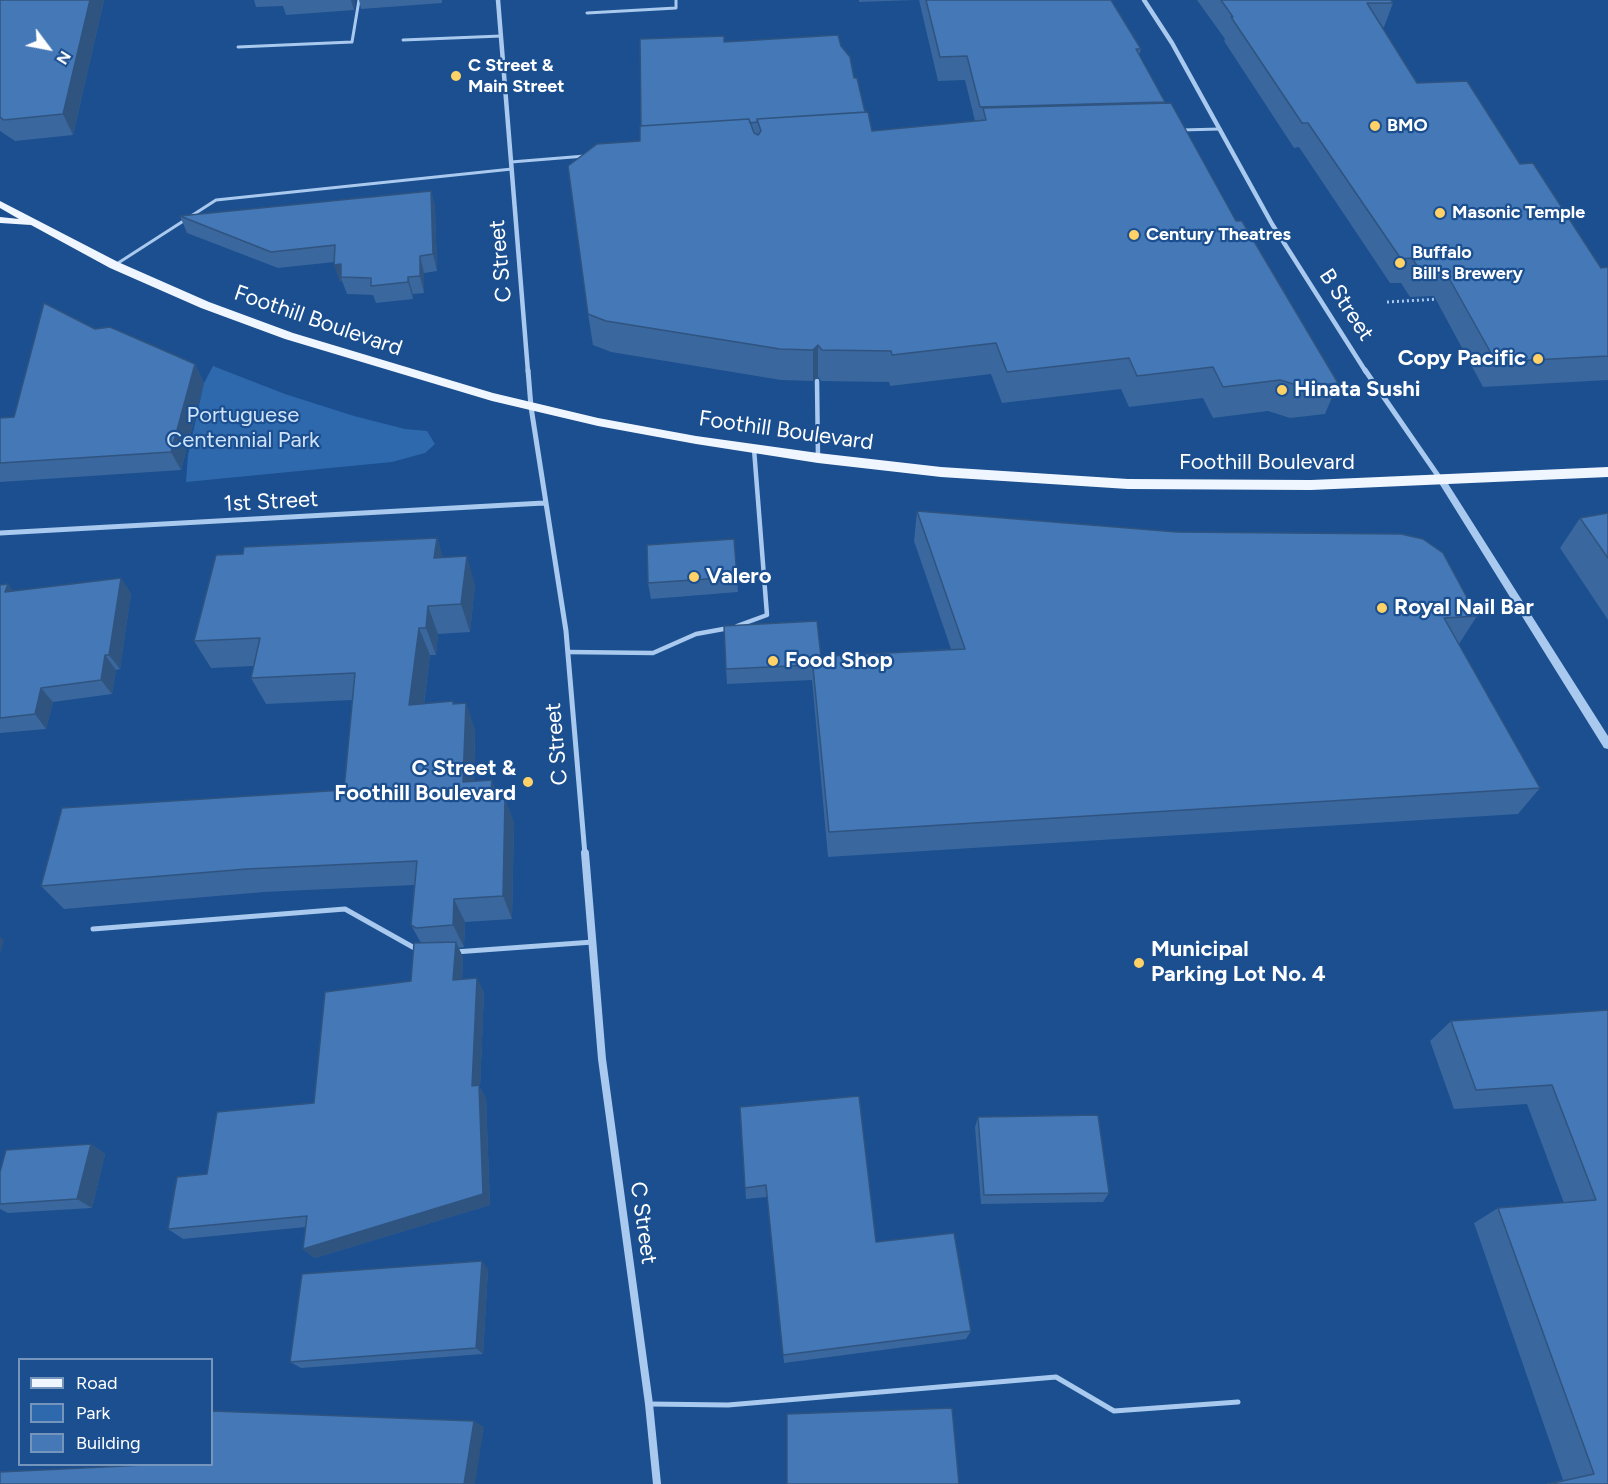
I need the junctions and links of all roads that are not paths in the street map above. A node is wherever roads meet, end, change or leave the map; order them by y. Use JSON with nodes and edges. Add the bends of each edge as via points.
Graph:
{"nodes":[{"id":1,"x":359,"y":0,"type":"edge"},
{"id":2,"x":498,"y":0,"type":"edge"},
{"id":3,"x":676,"y":0,"type":"edge"},
{"id":4,"x":1144,"y":0,"type":"edge"},
{"id":5,"x":587,"y":14,"type":"dead end"},
{"id":6,"x":501,"y":36,"type":"junction"},
{"id":7,"x":403,"y":40,"type":"dead end"},
{"id":8,"x":238,"y":47,"type":"dead end"},
{"id":9,"x":1220,"y":129,"type":"junction"},
{"id":10,"x":1178,"y":130,"type":"edge"},
{"id":11,"x":589,"y":156,"type":"edge"},
{"id":12,"x":512,"y":166,"type":"junction"},
{"id":13,"x":0,"y":204,"type":"edge"},
{"id":14,"x":0,"y":220,"type":"edge"},
{"id":15,"x":33,"y":223,"type":"junction"},
{"id":16,"x":114,"y":266,"type":"junction"},
{"id":17,"x":817,"y":381,"type":"edge"},
{"id":18,"x":531,"y":407,"type":"junction"},
{"id":19,"x":754,"y":449,"type":"junction"},
{"id":20,"x":818,"y":458,"type":"junction"},
{"id":21,"x":1608,"y":472,"type":"edge"},
{"id":22,"x":1442,"y":481,"type":"junction"},
{"id":23,"x":544,"y":504,"type":"junction"},
{"id":24,"x":0,"y":533,"type":"edge"},
{"id":25,"x":568,"y":652,"type":"junction"},
{"id":26,"x":1608,"y":745,"type":"edge"},
{"id":27,"x":93,"y":929,"type":"dead end"},
{"id":28,"x":592,"y":942,"type":"junction"},
{"id":29,"x":449,"y":953,"type":"edge"},
{"id":30,"x":427,"y":955,"type":"edge"},
{"id":31,"x":1238,"y":1402,"type":"dead end"},
{"id":32,"x":649,"y":1404,"type":"junction"},
{"id":33,"x":657,"y":1484,"type":"edge"}],
"edges":[{"from":1,"to":8,"type":"lane","via":[[352,42]]},
{"from":2,"to":6,"type":"street","name":"C Street"},
{"from":3,"to":5,"type":"lane","via":[[676,8]]},
{"from":4,"to":9,"type":"street","name":"B Street"},
{"from":6,"to":7,"type":"lane"},
{"from":6,"to":12,"type":"street","name":"C Street"},
{"from":9,"to":10,"type":"lane"},
{"from":9,"to":22,"type":"street","name":"B Street","via":[[1323,307]]},
{"from":11,"to":12,"type":"lane"},
{"from":12,"to":16,"type":"lane","via":[[216,200]]},
{"from":12,"to":18,"type":"street","name":"C Street"},
{"from":13,"to":15,"type":"main road","name":"Foothill Boulevard"},
{"from":14,"to":15,"type":"main road"},
{"from":15,"to":16,"type":"main road","name":"Foothill Boulevard"},
{"from":16,"to":18,"type":"main road","name":"Foothill Boulevard","via":[[289,336],[436,383]]},
{"from":17,"to":20,"type":"lane"},
{"from":18,"to":19,"type":"main road","name":"Foothill Boulevard"},
{"from":18,"to":23,"type":"street","name":"C Street"},
{"from":19,"to":20,"type":"main road","name":"Foothill Boulevard"},
{"from":19,"to":25,"type":"lane","via":[[767,615],[741,626],[696,634],[653,652]]},
{"from":20,"to":22,"type":"main road","name":"Foothill Boulevard","via":[[998,477],[1128,484],[1254,486]]},
{"from":21,"to":22,"type":"main road","name":"Foothill Boulevard"},
{"from":22,"to":26,"type":"street","name":"B Street"},
{"from":23,"to":24,"type":"street","name":"1st Street"},
{"from":23,"to":25,"type":"street","name":"C Street"},
{"from":25,"to":28,"type":"street","name":"C Street"},
{"from":27,"to":30,"type":"lane","via":[[345,909]]},
{"from":28,"to":29,"type":"lane"},
{"from":28,"to":32,"type":"street","name":"C Street","via":[[602,1059]]},
{"from":31,"to":32,"type":"lane","via":[[1114,1411],[1056,1377],[728,1405]]},
{"from":32,"to":33,"type":"street","name":"C Street"}]}
